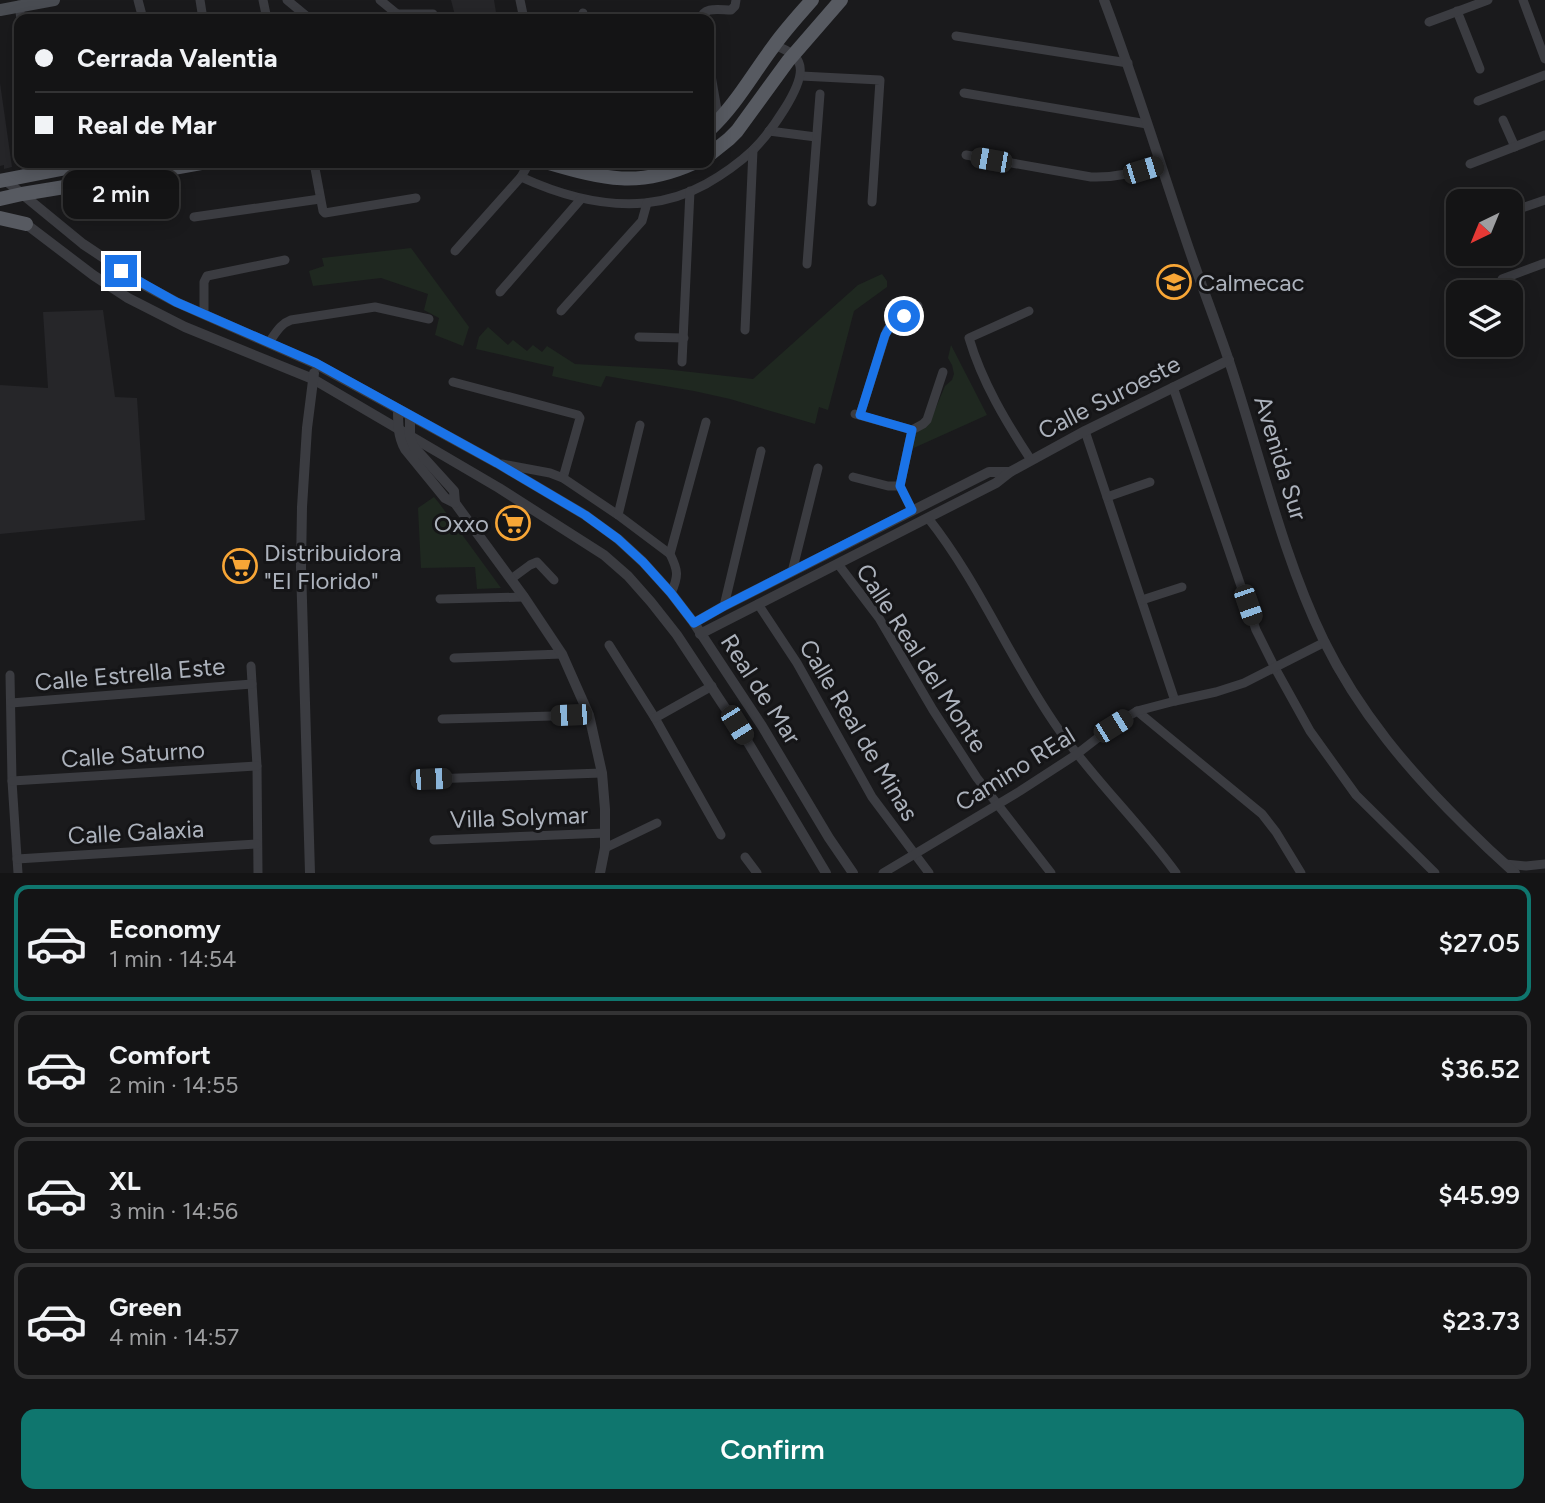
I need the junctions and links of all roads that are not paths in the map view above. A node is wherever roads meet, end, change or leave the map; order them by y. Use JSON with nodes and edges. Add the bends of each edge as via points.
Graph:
{"nodes":[{"id":1,"x":54,"y":0,"type":"edge"},
{"id":2,"x":287,"y":0,"type":"edge"},
{"id":3,"x":380,"y":0,"type":"edge"},
{"id":4,"x":736,"y":0,"type":"edge"},
{"id":5,"x":812,"y":0,"type":"edge"},
{"id":6,"x":841,"y":0,"type":"edge"},
{"id":7,"x":1104,"y":0,"type":"edge"},
{"id":8,"x":1488,"y":0,"type":"edge"},
{"id":9,"x":1523,"y":0,"type":"edge"},
{"id":10,"x":19,"y":5,"type":"junction"},
{"id":11,"x":0,"y":9,"type":"edge"},
{"id":12,"x":1457,"y":11,"type":"junction"},
{"id":13,"x":20,"y":14,"type":"edge"},
{"id":14,"x":304,"y":14,"type":"edge"},
{"id":15,"x":394,"y":14,"type":"edge"},
{"id":16,"x":702,"y":14,"type":"edge"},
{"id":17,"x":1429,"y":22,"type":"dead end"},
{"id":18,"x":956,"y":36,"type":"dead end"},
{"id":19,"x":774,"y":45,"type":"junction"},
{"id":20,"x":794,"y":55,"type":"junction"},
{"id":21,"x":1545,"y":59,"type":"edge"},
{"id":22,"x":1128,"y":63,"type":"junction"},
{"id":23,"x":1480,"y":69,"type":"dead end"},
{"id":24,"x":1545,"y":75,"type":"edge"},
{"id":25,"x":801,"y":76,"type":"junction"},
{"id":26,"x":964,"y":93,"type":"dead end"},
{"id":27,"x":820,"y":94,"type":"dead end"},
{"id":28,"x":1478,"y":101,"type":"dead end"},
{"id":29,"x":1503,"y":120,"type":"dead end"},
{"id":30,"x":1147,"y":124,"type":"junction"},
{"id":31,"x":714,"y":125,"type":"edge"},
{"id":32,"x":769,"y":131,"type":"junction"},
{"id":33,"x":1545,"y":135,"type":"edge"},
{"id":34,"x":816,"y":137,"type":"junction"},
{"id":35,"x":1515,"y":147,"type":"junction"},
{"id":36,"x":753,"y":150,"type":"junction"},
{"id":37,"x":714,"y":151,"type":"edge"},
{"id":38,"x":966,"y":155,"type":"dead end"},
{"id":39,"x":1470,"y":164,"type":"dead end"},
{"id":40,"x":1160,"y":165,"type":"junction"},
{"id":41,"x":66,"y":168,"type":"edge"},
{"id":42,"x":173,"y":168,"type":"edge"},
{"id":43,"x":315,"y":168,"type":"edge"},
{"id":44,"x":526,"y":168,"type":"edge"},
{"id":45,"x":567,"y":168,"type":"edge"},
{"id":46,"x":682,"y":168,"type":"edge"},
{"id":47,"x":521,"y":177,"type":"junction"},
{"id":48,"x":3,"y":180,"type":"edge"},
{"id":49,"x":690,"y":191,"type":"junction"},
{"id":50,"x":22,"y":194,"type":"junction"},
{"id":51,"x":416,"y":198,"type":"dead end"},
{"id":52,"x":0,"y":199,"type":"edge"},
{"id":53,"x":320,"y":199,"type":"junction"},
{"id":54,"x":581,"y":199,"type":"junction"},
{"id":55,"x":1545,"y":200,"type":"edge"},
{"id":56,"x":872,"y":202,"type":"dead end"},
{"id":57,"x":647,"y":203,"type":"junction"},
{"id":58,"x":1523,"y":208,"type":"edge"},
{"id":59,"x":194,"y":217,"type":"dead end"},
{"id":60,"x":0,"y":218,"type":"edge"},
{"id":61,"x":26,"y":224,"type":"joint"},
{"id":62,"x":455,"y":251,"type":"dead end"},
{"id":63,"x":285,"y":260,"type":"dead end"},
{"id":64,"x":1545,"y":263,"type":"edge"},
{"id":65,"x":807,"y":264,"type":"dead end"},
{"id":66,"x":1502,"y":279,"type":"dead end"},
{"id":67,"x":500,"y":292,"type":"dead end"},
{"id":68,"x":918,"y":306,"type":"dead end"},
{"id":69,"x":561,"y":311,"type":"dead end"},
{"id":70,"x":1028,"y":311,"type":"dead end"},
{"id":71,"x":204,"y":314,"type":"junction"},
{"id":72,"x":429,"y":319,"type":"dead end"},
{"id":73,"x":745,"y":330,"type":"dead end"},
{"id":74,"x":639,"y":337,"type":"dead end"},
{"id":75,"x":684,"y":338,"type":"junction"},
{"id":76,"x":269,"y":342,"type":"junction"},
{"id":77,"x":1229,"y":360,"type":"junction"},
{"id":78,"x":682,"y":362,"type":"dead end"},
{"id":79,"x":316,"y":363,"type":"junction"},
{"id":80,"x":943,"y":372,"type":"dead end"},
{"id":81,"x":313,"y":379,"type":"junction"},
{"id":82,"x":453,"y":382,"type":"dead end"},
{"id":83,"x":1173,"y":387,"type":"junction"},
{"id":84,"x":398,"y":409,"type":"junction"},
{"id":85,"x":410,"y":416,"type":"junction"},
{"id":86,"x":706,"y":422,"type":"dead end"},
{"id":87,"x":640,"y":425,"type":"dead end"},
{"id":88,"x":398,"y":430,"type":"junction"},
{"id":89,"x":912,"y":430,"type":"junction"},
{"id":90,"x":1085,"y":431,"type":"junction"},
{"id":91,"x":410,"y":437,"type":"junction"},
{"id":92,"x":761,"y":451,"type":"dead end"},
{"id":93,"x":1031,"y":460,"type":"junction"},
{"id":94,"x":497,"y":463,"type":"junction"},
{"id":95,"x":818,"y":468,"type":"dead end"},
{"id":96,"x":1010,"y":472,"type":"junction"},
{"id":97,"x":853,"y":477,"type":"dead end"},
{"id":98,"x":563,"y":478,"type":"junction"},
{"id":99,"x":1150,"y":482,"type":"dead end"},
{"id":100,"x":900,"y":486,"type":"junction"},
{"id":101,"x":1107,"y":497,"type":"junction"},
{"id":102,"x":455,"y":503,"type":"junction"},
{"id":103,"x":912,"y":510,"type":"junction"},
{"id":104,"x":618,"y":515,"type":"junction"},
{"id":105,"x":928,"y":518,"type":"junction"},
{"id":106,"x":670,"y":554,"type":"junction"},
{"id":107,"x":838,"y":564,"type":"junction"},
{"id":108,"x":792,"y":572,"type":"junction"},
{"id":109,"x":511,"y":579,"type":"junction"},
{"id":110,"x":554,"y":580,"type":"dead end"},
{"id":111,"x":1182,"y":587,"type":"dead end"},
{"id":112,"x":671,"y":593,"type":"junction"},
{"id":113,"x":524,"y":597,"type":"junction"},
{"id":114,"x":440,"y":599,"type":"dead end"},
{"id":115,"x":1142,"y":600,"type":"junction"},
{"id":116,"x":758,"y":604,"type":"junction"},
{"id":117,"x":724,"y":606,"type":"junction"},
{"id":118,"x":694,"y":623,"type":"junction"},
{"id":119,"x":701,"y":634,"type":"junction"},
{"id":120,"x":1325,"y":642,"type":"junction"},
{"id":121,"x":609,"y":646,"type":"dead end"},
{"id":122,"x":562,"y":654,"type":"junction"},
{"id":123,"x":454,"y":658,"type":"dead end"},
{"id":124,"x":251,"y":666,"type":"dead end"},
{"id":125,"x":1275,"y":668,"type":"junction"},
{"id":126,"x":10,"y":675,"type":"dead end"},
{"id":127,"x":251,"y":684,"type":"junction"},
{"id":128,"x":712,"y":686,"type":"junction"},
{"id":129,"x":1175,"y":701,"type":"junction"},
{"id":130,"x":11,"y":703,"type":"junction"},
{"id":131,"x":1137,"y":711,"type":"junction"},
{"id":132,"x":589,"y":715,"type":"junction"},
{"id":133,"x":655,"y":718,"type":"junction"},
{"id":134,"x":442,"y":719,"type":"dead end"},
{"id":135,"x":1077,"y":754,"type":"junction"},
{"id":136,"x":257,"y":766,"type":"junction"},
{"id":137,"x":602,"y":773,"type":"junction"},
{"id":138,"x":431,"y":779,"type":"dead end"},
{"id":139,"x":12,"y":781,"type":"junction"},
{"id":140,"x":996,"y":804,"type":"junction"},
{"id":141,"x":657,"y":823,"type":"dead end"},
{"id":142,"x":605,"y":833,"type":"junction"},
{"id":143,"x":721,"y":835,"type":"dead end"},
{"id":144,"x":433,"y":840,"type":"dead end"},
{"id":145,"x":257,"y":844,"type":"junction"},
{"id":146,"x":605,"y":848,"type":"junction"},
{"id":147,"x":915,"y":855,"type":"junction"},
{"id":148,"x":745,"y":857,"type":"dead end"},
{"id":149,"x":17,"y":859,"type":"junction"},
{"id":150,"x":1505,"y":864,"type":"junction"},
{"id":151,"x":1545,"y":864,"type":"edge"},
{"id":152,"x":18,"y":873,"type":"edge"},
{"id":153,"x":258,"y":873,"type":"edge"},
{"id":154,"x":310,"y":873,"type":"edge"},
{"id":155,"x":600,"y":873,"type":"edge"},
{"id":156,"x":757,"y":873,"type":"edge"},
{"id":157,"x":827,"y":873,"type":"edge"},
{"id":158,"x":853,"y":873,"type":"edge"},
{"id":159,"x":883,"y":873,"type":"edge"},
{"id":160,"x":929,"y":873,"type":"edge"},
{"id":161,"x":1051,"y":873,"type":"edge"},
{"id":162,"x":1176,"y":873,"type":"edge"},
{"id":163,"x":1301,"y":873,"type":"edge"},
{"id":164,"x":1435,"y":873,"type":"edge"},
{"id":165,"x":1515,"y":873,"type":"edge"}],
"edges":[{"from":1,"to":10,"type":"main road"},
{"from":2,"to":14,"type":"street"},
{"from":3,"to":15,"type":"street"},
{"from":4,"to":16,"type":"street","via":[[734,8]]},
{"from":5,"to":19,"type":"main road"},
{"from":6,"to":20,"type":"main road"},
{"from":7,"to":22,"type":"street","name":"Avenida Sur"},
{"from":8,"to":12,"type":"street"},
{"from":9,"to":21,"type":"street"},
{"from":10,"to":11,"type":"main road"},
{"from":10,"to":13,"type":"street"},
{"from":12,"to":17,"type":"street"},
{"from":12,"to":23,"type":"street"},
{"from":18,"to":22,"type":"street"},
{"from":19,"to":20,"type":"street"},
{"from":19,"to":31,"type":"main road"},
{"from":20,"to":25,"type":"street"},
{"from":20,"to":37,"type":"main road","via":[[737,131]]},
{"from":22,"to":30,"type":"street","name":"Avenida Sur"},
{"from":24,"to":28,"type":"street"},
{"from":25,"to":32,"type":"street"},
{"from":25,"to":56,"type":"street","via":[[880,80]]},
{"from":26,"to":30,"type":"street"},
{"from":27,"to":34,"type":"street"},
{"from":29,"to":35,"type":"street"},
{"from":30,"to":40,"type":"street","name":"Avenida Sur"},
{"from":32,"to":34,"type":"street"},
{"from":32,"to":36,"type":"street"},
{"from":33,"to":35,"type":"street"},
{"from":34,"to":65,"type":"street"},
{"from":35,"to":39,"type":"street"},
{"from":36,"to":49,"type":"street","via":[[728,171]]},
{"from":36,"to":73,"type":"street"},
{"from":38,"to":40,"type":"street","via":[[1109,178]]},
{"from":40,"to":77,"type":"street","name":"Avenida Sur"},
{"from":41,"to":48,"type":"main road"},
{"from":42,"to":50,"type":"main road"},
{"from":43,"to":53,"type":"street"},
{"from":44,"to":47,"type":"street"},
{"from":45,"to":46,"type":"main road","via":[[625,179]]},
{"from":47,"to":54,"type":"street"},
{"from":47,"to":62,"type":"street"},
{"from":48,"to":50,"type":"street","name":"Real de Mar"},
{"from":49,"to":57,"type":"street"},
{"from":49,"to":75,"type":"street"},
{"from":50,"to":52,"type":"main road"},
{"from":50,"to":71,"type":"street","name":"Real de Mar","via":[[121,271]]},
{"from":51,"to":53,"type":"street","via":[[328,213]]},
{"from":53,"to":59,"type":"street"},
{"from":54,"to":57,"type":"street"},
{"from":54,"to":67,"type":"street"},
{"from":55,"to":58,"type":"street"},
{"from":57,"to":69,"type":"street","via":[[642,221]]},
{"from":60,"to":61,"type":"main road"},
{"from":61,"to":81,"type":"street","via":[[128,298],[185,327]]},
{"from":63,"to":71,"type":"street","via":[[205,277]]},
{"from":64,"to":66,"type":"street"},
{"from":68,"to":89,"type":"street","via":[[887,330],[857,414]]},
{"from":70,"to":93,"type":"street","via":[[969,338],[999,408]]},
{"from":71,"to":76,"type":"street","name":"Real de Mar"},
{"from":72,"to":76,"type":"street","via":[[375,307],[291,320]]},
{"from":74,"to":75,"type":"street"},
{"from":75,"to":78,"type":"street"},
{"from":76,"to":79,"type":"street","name":"Real de Mar"},
{"from":77,"to":83,"type":"street","name":"Calle Suroeste"},
{"from":77,"to":120,"type":"street","name":"Avenida Sur","via":[[1291,557]]},
{"from":79,"to":81,"type":"street"},
{"from":79,"to":84,"type":"street","name":"Real de Mar"},
{"from":80,"to":89,"type":"street","via":[[927,419]]},
{"from":81,"to":88,"type":"street"},
{"from":81,"to":154,"type":"street","via":[[301,555]]},
{"from":82,"to":98,"type":"street","via":[[579,417]]},
{"from":83,"to":90,"type":"street","name":"Calle Suroeste"},
{"from":83,"to":125,"type":"street","via":[[1256,629]]},
{"from":84,"to":85,"type":"street","name":"Real de Mar"},
{"from":84,"to":88,"type":"street"},
{"from":85,"to":91,"type":"street"},
{"from":85,"to":94,"type":"street","name":"Real de Mar"},
{"from":86,"to":106,"type":"street"},
{"from":87,"to":104,"type":"street"},
{"from":88,"to":91,"type":"street"},
{"from":88,"to":102,"type":"street","via":[[405,449],[445,498]]},
{"from":89,"to":100,"type":"street"},
{"from":90,"to":93,"type":"street","name":"Calle Suroeste"},
{"from":90,"to":101,"type":"street"},
{"from":91,"to":102,"type":"street","via":[[454,491]]},
{"from":91,"to":128,"type":"street","via":[[604,555],[651,602]]},
{"from":92,"to":117,"type":"street"},
{"from":93,"to":96,"type":"street","name":"Calle Suroeste"},
{"from":94,"to":98,"type":"street"},
{"from":94,"to":112,"type":"street","name":"Real de Mar","via":[[618,539]]},
{"from":95,"to":108,"type":"street"},
{"from":96,"to":103,"type":"street","name":"Calle Suroeste","via":[[989,472]]},
{"from":96,"to":105,"type":"street","name":"Calle Suroeste"},
{"from":97,"to":100,"type":"street"},
{"from":98,"to":104,"type":"street"},
{"from":99,"to":101,"type":"street"},
{"from":100,"to":103,"type":"street"},
{"from":101,"to":115,"type":"street"},
{"from":102,"to":109,"type":"street"},
{"from":103,"to":108,"type":"street","name":"Calle Suroeste"},
{"from":104,"to":106,"type":"street"},
{"from":105,"to":107,"type":"street","name":"Calle Suroeste"},
{"from":105,"to":135,"type":"street"},
{"from":106,"to":112,"type":"street","via":[[677,568]]},
{"from":107,"to":116,"type":"street","name":"Calle Suroeste"},
{"from":107,"to":140,"type":"street","name":"Calle Real del Monte","via":[[879,618]]},
{"from":108,"to":117,"type":"street","name":"Calle Suroeste"},
{"from":109,"to":110,"type":"street","via":[[537,562]]},
{"from":109,"to":113,"type":"street"},
{"from":111,"to":115,"type":"street"},
{"from":112,"to":118,"type":"street","name":"Real de Mar"},
{"from":113,"to":114,"type":"street"},
{"from":113,"to":122,"type":"street"},
{"from":115,"to":129,"type":"street"},
{"from":116,"to":119,"type":"street","name":"Calle Suroeste"},
{"from":116,"to":147,"type":"street","name":"Calle Real de Minas","via":[[797,663],[872,797]]},
{"from":117,"to":118,"type":"street","name":"Calle Suroeste"},
{"from":118,"to":119,"type":"street","name":"Real de Mar"},
{"from":119,"to":158,"type":"street","name":"Real de Mar"},
{"from":120,"to":125,"type":"street","name":"Camino REal"},
{"from":120,"to":150,"type":"street","name":"Avenida Sur","via":[[1384,738]]},
{"from":121,"to":133,"type":"street"},
{"from":122,"to":123,"type":"street"},
{"from":122,"to":132,"type":"street"},
{"from":124,"to":127,"type":"street"},
{"from":125,"to":129,"type":"street","name":"Camino REal","via":[[1244,683]]},
{"from":125,"to":164,"type":"street","via":[[1310,731],[1356,795]]},
{"from":126,"to":130,"type":"street"},
{"from":127,"to":130,"type":"street","name":"Calle Estrella Este"},
{"from":127,"to":136,"type":"street"},
{"from":128,"to":133,"type":"street"},
{"from":128,"to":157,"type":"street"},
{"from":129,"to":131,"type":"street","name":"Camino REal"},
{"from":130,"to":139,"type":"street"},
{"from":131,"to":135,"type":"street","name":"Camino REal"},
{"from":131,"to":163,"type":"street","via":[[1262,814]]},
{"from":132,"to":134,"type":"street"},
{"from":132,"to":137,"type":"street"},
{"from":133,"to":143,"type":"street"},
{"from":135,"to":140,"type":"street","name":"Camino REal"},
{"from":135,"to":162,"type":"street"},
{"from":136,"to":139,"type":"street","name":"Calle Saturno"},
{"from":136,"to":145,"type":"street"},
{"from":137,"to":138,"type":"street"},
{"from":137,"to":142,"type":"street"},
{"from":139,"to":149,"type":"street"},
{"from":140,"to":147,"type":"street","name":"Camino REal"},
{"from":140,"to":161,"type":"street","name":"Calle Real del Monte"},
{"from":141,"to":146,"type":"street"},
{"from":142,"to":144,"type":"street","name":"Villa Solymar"},
{"from":142,"to":146,"type":"street"},
{"from":145,"to":149,"type":"street","name":"Calle Galaxia"},
{"from":145,"to":153,"type":"street"},
{"from":146,"to":155,"type":"street"},
{"from":147,"to":159,"type":"street","name":"Camino REal"},
{"from":147,"to":160,"type":"street","name":"Calle Real de Minas"},
{"from":148,"to":156,"type":"street"},
{"from":149,"to":152,"type":"street"},
{"from":150,"to":151,"type":"street"},
{"from":150,"to":165,"type":"street","name":"Avenida Sur"}]}
